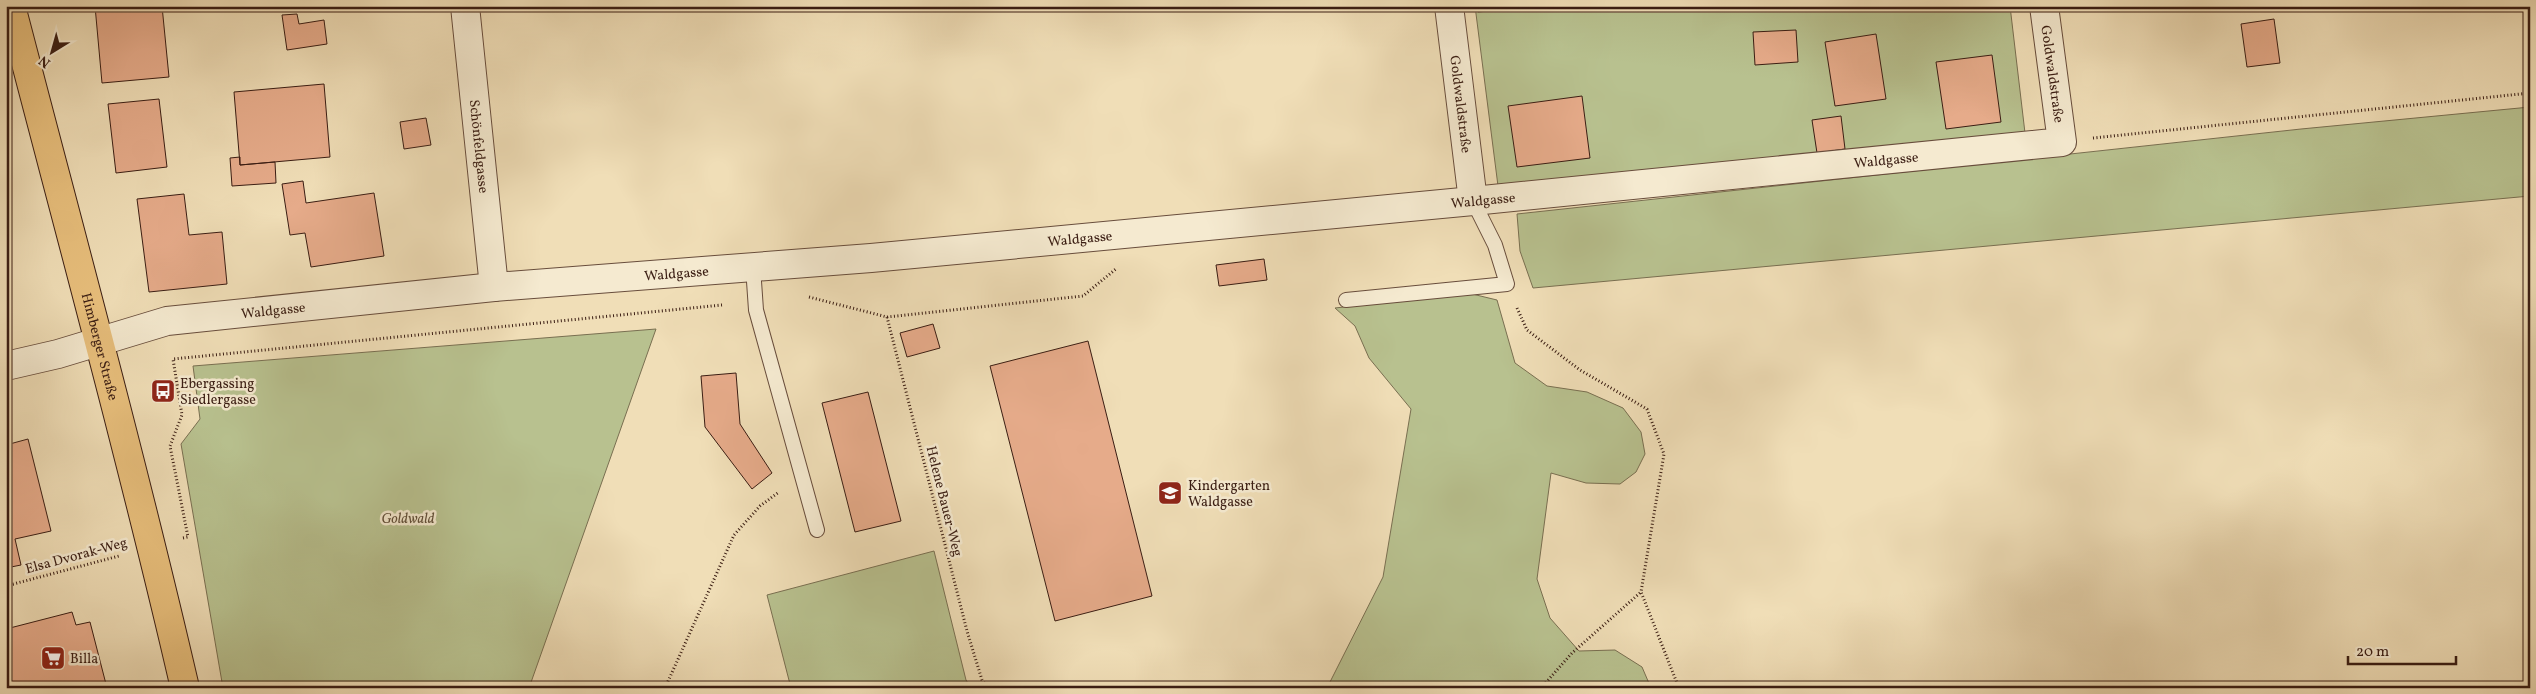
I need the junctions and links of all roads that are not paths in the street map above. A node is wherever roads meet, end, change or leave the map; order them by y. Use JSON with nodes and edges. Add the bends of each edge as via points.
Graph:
{"nodes":[{"id":1,"x":12,"y":6,"type":"edge"},
{"id":2,"x":465,"y":6,"type":"edge"},
{"id":3,"x":1449,"y":6,"type":"edge"},
{"id":4,"x":2044,"y":6,"type":"edge"},
{"id":5,"x":2062,"y":142,"type":"joint"},
{"id":6,"x":1474,"y":201,"type":"junction"},
{"id":7,"x":753,"y":267,"type":"junction"},
{"id":8,"x":494,"y":287,"type":"junction"},
{"id":9,"x":1346,"y":300,"type":"dead end"},
{"id":10,"x":98,"y":342,"type":"junction"},
{"id":11,"x":6,"y":366,"type":"edge"},
{"id":12,"x":817,"y":530,"type":"dead end"},
{"id":13,"x":185,"y":688,"type":"edge"}],
"edges":[{"from":1,"to":10,"type":"main road","name":"Himberger Straße"},
{"from":2,"to":8,"type":"street","name":"Schönfeldgasse"},
{"from":3,"to":6,"type":"street","name":"Goldwaldstraße"},
{"from":4,"to":5,"type":"street","name":"Goldwaldstraße"},
{"from":5,"to":6,"type":"street","name":"Waldgasse"},
{"from":6,"to":7,"type":"street","name":"Waldgasse"},
{"from":6,"to":9,"type":"lane","via":[[1495,245],[1507,284]]},
{"from":7,"to":8,"type":"street","name":"Waldgasse"},
{"from":7,"to":12,"type":"lane","via":[[756,310]]},
{"from":8,"to":10,"type":"street","name":"Waldgasse","via":[[167,321]]},
{"from":10,"to":11,"type":"street","name":"Waldgasse"},
{"from":10,"to":13,"type":"main road","name":"Himberger Straße","via":[[116,402]]}]}
